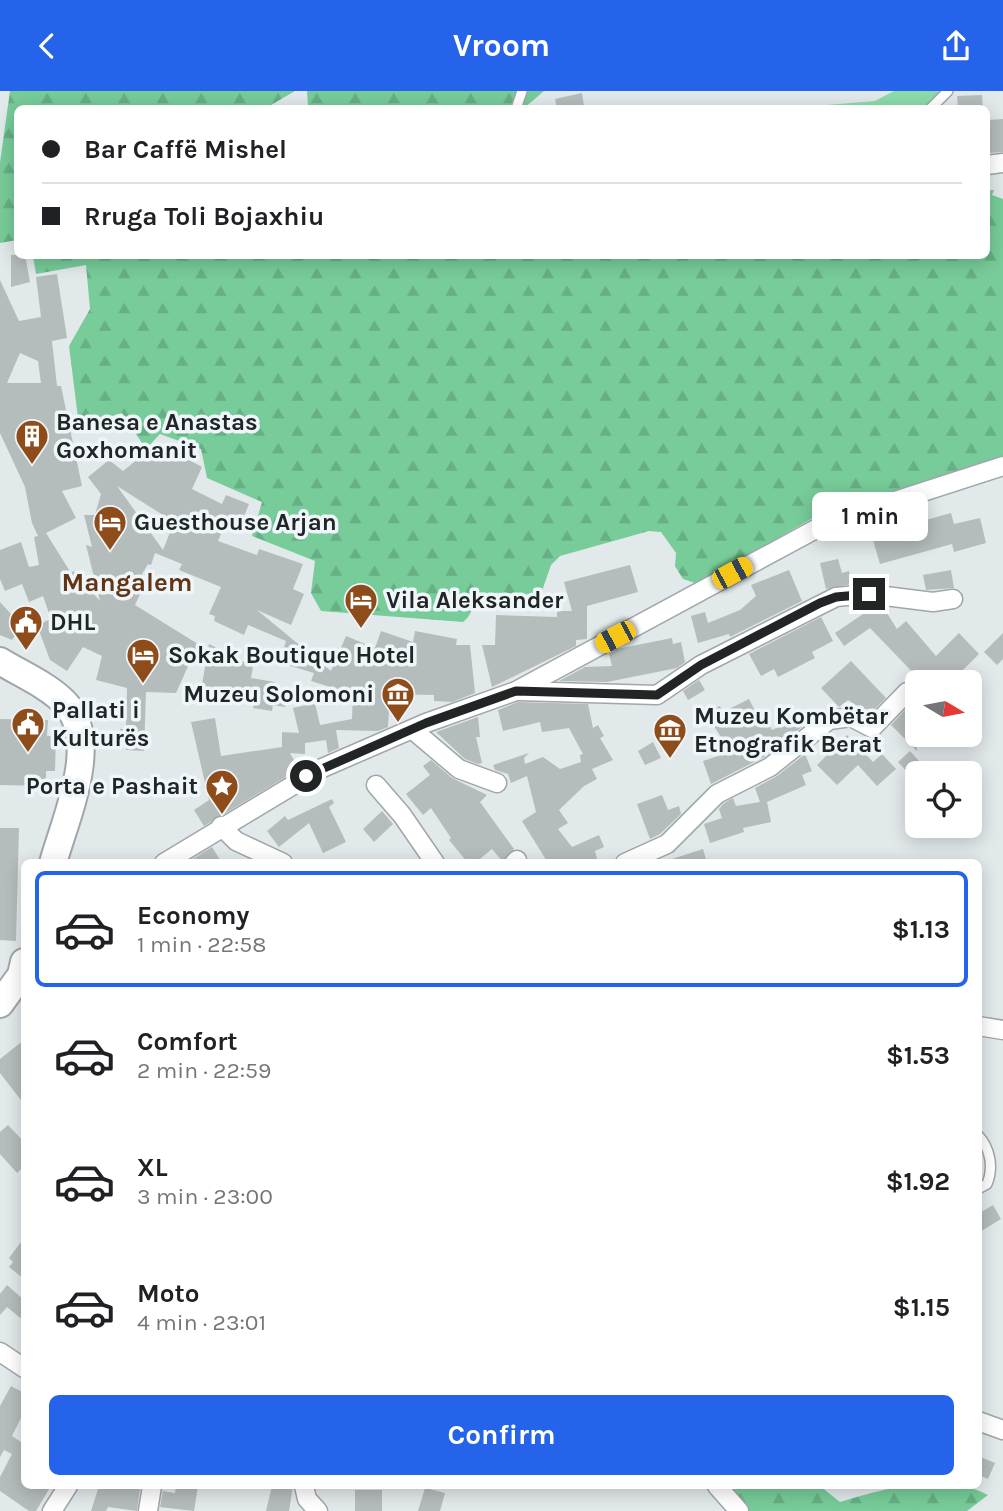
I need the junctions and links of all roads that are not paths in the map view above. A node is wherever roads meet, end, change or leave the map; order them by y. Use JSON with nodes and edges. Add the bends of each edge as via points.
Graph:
{"nodes":[{"id":1,"x":948,"y":91,"type":"edge"},
{"id":2,"x":934,"y":105,"type":"edge"},
{"id":3,"x":1003,"y":466,"type":"edge"},
{"id":4,"x":953,"y":599,"type":"dead end"},
{"id":5,"x":0,"y":661,"type":"edge"},
{"id":6,"x":516,"y":691,"type":"junction"},
{"id":7,"x":905,"y":694,"type":"edge"},
{"id":8,"x":413,"y":730,"type":"junction"},
{"id":9,"x":497,"y":783,"type":"dead end"},
{"id":10,"x":376,"y":786,"type":"dead end"},
{"id":11,"x":221,"y":827,"type":"junction"},
{"id":12,"x":54,"y":859,"type":"edge"},
{"id":13,"x":170,"y":859,"type":"edge"},
{"id":14,"x":275,"y":859,"type":"edge"},
{"id":15,"x":433,"y":859,"type":"edge"},
{"id":16,"x":634,"y":859,"type":"edge"},
{"id":17,"x":21,"y":975,"type":"edge"},
{"id":18,"x":0,"y":1004,"type":"edge"},
{"id":19,"x":982,"y":1027,"type":"edge"},
{"id":20,"x":1003,"y":1030,"type":"edge"},
{"id":21,"x":982,"y":1141,"type":"edge"},
{"id":22,"x":982,"y":1187,"type":"edge"},
{"id":23,"x":0,"y":1352,"type":"edge"},
{"id":24,"x":21,"y":1366,"type":"edge"},
{"id":25,"x":982,"y":1422,"type":"edge"},
{"id":26,"x":1003,"y":1430,"type":"edge"},
{"id":27,"x":66,"y":1489,"type":"edge"},
{"id":28,"x":152,"y":1489,"type":"edge"},
{"id":29,"x":305,"y":1489,"type":"edge"},
{"id":30,"x":720,"y":1489,"type":"edge"},
{"id":31,"x":52,"y":1511,"type":"edge"},
{"id":32,"x":149,"y":1511,"type":"edge"},
{"id":33,"x":318,"y":1511,"type":"edge"},
{"id":34,"x":739,"y":1511,"type":"edge"}],
"edges":[{"from":1,"to":2,"type":"lane"},
{"from":3,"to":6,"type":"street","via":[[827,523]]},
{"from":4,"to":6,"type":"street","via":[[933,602],[869,594],[836,597],[710,660],[657,695]]},
{"from":5,"to":12,"type":"main road","via":[[59,697],[79,726],[79,767]]},
{"from":6,"to":8,"type":"street"},
{"from":7,"to":16,"type":"street","via":[[872,728],[851,716],[829,720],[770,767],[717,794],[667,844]]},
{"from":8,"to":9,"type":"street","via":[[459,768]]},
{"from":8,"to":11,"type":"street","via":[[320,769]]},
{"from":10,"to":15,"type":"street"},
{"from":11,"to":13,"type":"street"},
{"from":11,"to":14,"type":"street","via":[[236,841]]},
{"from":17,"to":18,"type":"main road"},
{"from":19,"to":20,"type":"street"},
{"from":21,"to":22,"type":"lane","via":[[988,1150],[990,1173]]},
{"from":23,"to":24,"type":"street"},
{"from":25,"to":26,"type":"street"},
{"from":27,"to":31,"type":"street"},
{"from":28,"to":32,"type":"street"},
{"from":29,"to":33,"type":"street"},
{"from":30,"to":34,"type":"street"}]}
